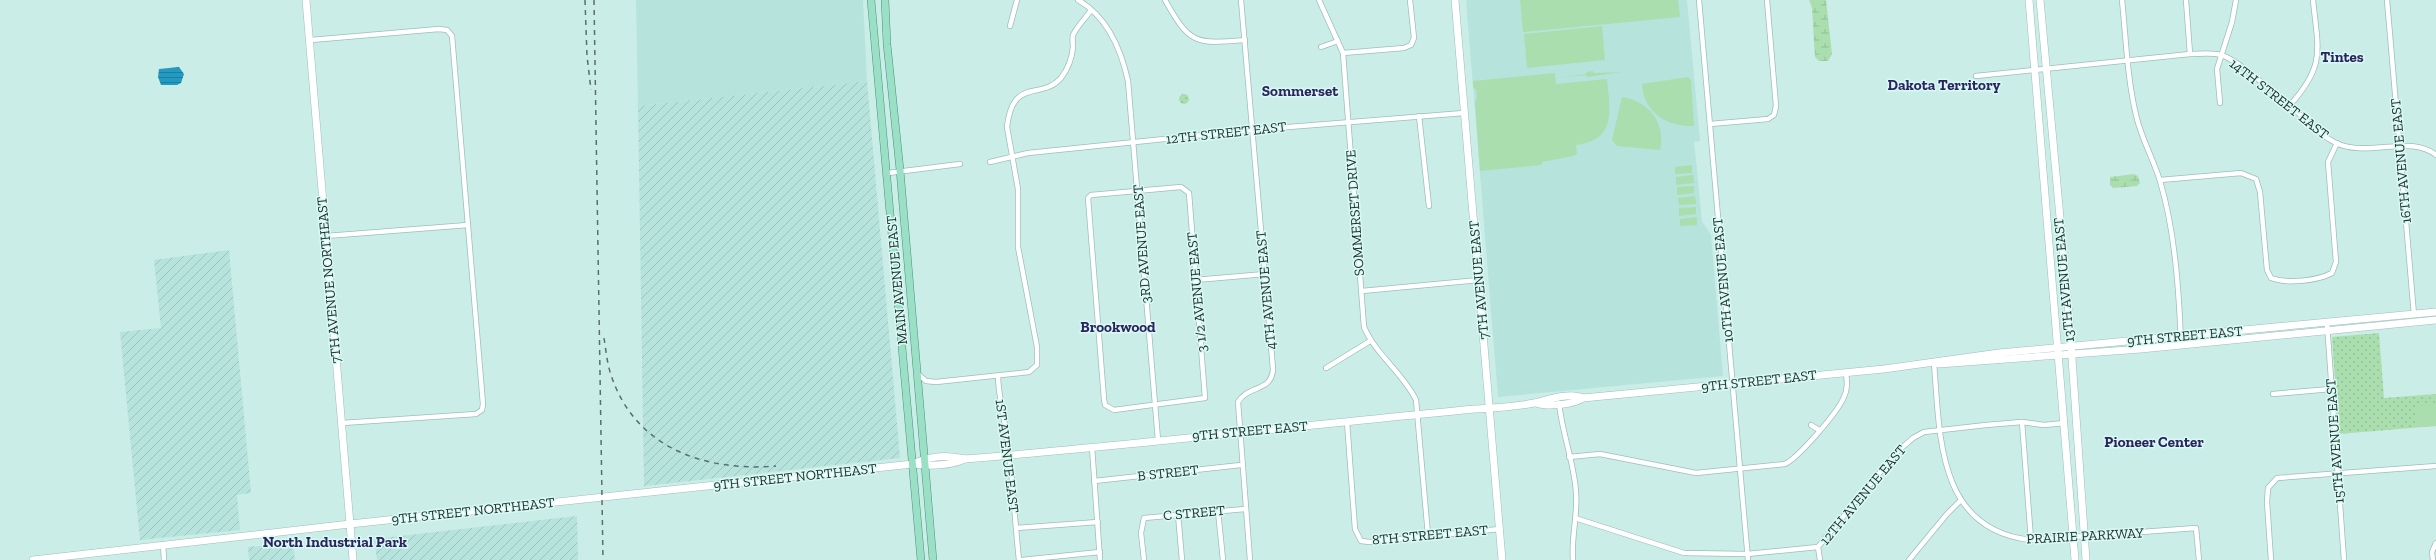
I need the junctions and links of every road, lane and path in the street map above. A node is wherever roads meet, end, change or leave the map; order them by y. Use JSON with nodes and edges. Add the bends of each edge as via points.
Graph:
{"nodes":[{"id":1,"x":306,"y":0,"type":"edge"},
{"id":2,"x":871,"y":0,"type":"edge"},
{"id":3,"x":885,"y":0,"type":"edge"},
{"id":4,"x":1017,"y":0,"type":"edge"},
{"id":5,"x":1078,"y":0,"type":"edge"},
{"id":6,"x":1165,"y":0,"type":"edge"},
{"id":7,"x":1241,"y":0,"type":"edge"},
{"id":8,"x":1319,"y":0,"type":"edge"},
{"id":9,"x":1410,"y":0,"type":"edge"},
{"id":10,"x":1455,"y":0,"type":"edge"},
{"id":11,"x":1699,"y":0,"type":"edge"},
{"id":12,"x":1767,"y":0,"type":"edge"},
{"id":13,"x":2029,"y":0,"type":"edge"},
{"id":14,"x":2040,"y":0,"type":"edge"},
{"id":15,"x":2122,"y":0,"type":"edge"},
{"id":16,"x":2186,"y":0,"type":"edge"},
{"id":17,"x":2236,"y":0,"type":"edge"},
{"id":18,"x":2313,"y":0,"type":"edge"},
{"id":19,"x":2388,"y":0,"type":"edge"},
{"id":20,"x":1092,"y":10,"type":"junction"},
{"id":21,"x":1010,"y":26,"type":"dead end"},
{"id":22,"x":310,"y":40,"type":"junction"},
{"id":23,"x":1245,"y":40,"type":"junction"},
{"id":24,"x":1338,"y":41,"type":"junction"},
{"id":25,"x":1321,"y":47,"type":"dead end"},
{"id":26,"x":1343,"y":53,"type":"junction"},
{"id":27,"x":2190,"y":54,"type":"junction"},
{"id":28,"x":2222,"y":55,"type":"junction"},
{"id":29,"x":2128,"y":60,"type":"junction"},
{"id":30,"x":2046,"y":68,"type":"junction"},
{"id":31,"x":2035,"y":70,"type":"junction"},
{"id":32,"x":1976,"y":76,"type":"dead end"},
{"id":33,"x":2220,"y":104,"type":"dead end"},
{"id":34,"x":2290,"y":105,"type":"junction"},
{"id":35,"x":1464,"y":113,"type":"junction"},
{"id":36,"x":1419,"y":116,"type":"junction"},
{"id":37,"x":1348,"y":122,"type":"junction"},
{"id":38,"x":1710,"y":124,"type":"junction"},
{"id":39,"x":1252,"y":130,"type":"junction"},
{"id":40,"x":1133,"y":142,"type":"junction"},
{"id":41,"x":2337,"y":143,"type":"junction"},
{"id":42,"x":2400,"y":147,"type":"junction"},
{"id":43,"x":2436,"y":155,"type":"edge"},
{"id":44,"x":1013,"y":158,"type":"junction"},
{"id":45,"x":990,"y":162,"type":"dead end"},
{"id":46,"x":960,"y":164,"type":"dead end"},
{"id":47,"x":900,"y":170,"type":"junction"},
{"id":48,"x":888,"y":173,"type":"junction"},
{"id":49,"x":2160,"y":180,"type":"junction"},
{"id":50,"x":1138,"y":191,"type":"junction"},
{"id":51,"x":1429,"y":206,"type":"dead end"},
{"id":52,"x":468,"y":225,"type":"junction"},
{"id":53,"x":326,"y":236,"type":"junction"},
{"id":54,"x":1265,"y":274,"type":"junction"},
{"id":55,"x":1195,"y":280,"type":"junction"},
{"id":56,"x":1479,"y":280,"type":"junction"},
{"id":57,"x":1362,"y":291,"type":"junction"},
{"id":58,"x":2436,"y":312,"type":"edge"},
{"id":59,"x":2414,"y":314,"type":"junction"},
{"id":60,"x":2436,"y":320,"type":"edge"},
{"id":61,"x":2415,"y":323,"type":"junction"},
{"id":62,"x":2327,"y":326,"type":"junction"},
{"id":63,"x":2181,"y":340,"type":"junction"},
{"id":64,"x":1370,"y":341,"type":"junction"},
{"id":65,"x":2070,"y":346,"type":"junction"},
{"id":66,"x":2059,"y":347,"type":"junction"},
{"id":67,"x":2070,"y":354,"type":"junction"},
{"id":68,"x":2060,"y":355,"type":"junction"},
{"id":69,"x":1934,"y":363,"type":"junction"},
{"id":70,"x":1326,"y":368,"type":"dead end"},
{"id":71,"x":1846,"y":372,"type":"junction"},
{"id":72,"x":918,"y":374,"type":"junction"},
{"id":73,"x":998,"y":376,"type":"junction"},
{"id":74,"x":1732,"y":384,"type":"junction"},
{"id":75,"x":2331,"y":389,"type":"junction"},
{"id":76,"x":2273,"y":394,"type":"dead end"},
{"id":77,"x":1583,"y":398,"type":"junction"},
{"id":78,"x":1536,"y":403,"type":"junction"},
{"id":79,"x":1559,"y":403,"type":"junction"},
{"id":80,"x":1155,"y":406,"type":"junction"},
{"id":81,"x":1489,"y":408,"type":"junction"},
{"id":82,"x":1418,"y":415,"type":"junction"},
{"id":83,"x":1347,"y":422,"type":"junction"},
{"id":84,"x":2022,"y":422,"type":"junction"},
{"id":85,"x":342,"y":423,"type":"junction"},
{"id":86,"x":2065,"y":423,"type":"junction"},
{"id":87,"x":1811,"y":425,"type":"dead end"},
{"id":88,"x":1819,"y":430,"type":"junction"},
{"id":89,"x":1941,"y":430,"type":"junction"},
{"id":90,"x":1239,"y":431,"type":"junction"},
{"id":91,"x":1158,"y":440,"type":"junction"},
{"id":92,"x":1092,"y":447,"type":"junction"},
{"id":93,"x":1010,"y":455,"type":"junction"},
{"id":94,"x":1570,"y":457,"type":"junction"},
{"id":95,"x":926,"y":462,"type":"junction"},
{"id":96,"x":913,"y":464,"type":"junction"},
{"id":97,"x":1242,"y":465,"type":"junction"},
{"id":98,"x":2436,"y":466,"type":"edge"},
{"id":99,"x":1739,"y":470,"type":"junction"},
{"id":100,"x":2337,"y":474,"type":"junction"},
{"id":101,"x":1094,"y":481,"type":"junction"},
{"id":102,"x":1960,"y":501,"type":"junction"},
{"id":103,"x":1245,"y":508,"type":"junction"},
{"id":104,"x":1218,"y":511,"type":"junction"},
{"id":105,"x":1178,"y":514,"type":"junction"},
{"id":106,"x":1575,"y":518,"type":"junction"},
{"id":107,"x":1098,"y":522,"type":"junction"},
{"id":108,"x":350,"y":524,"type":"junction"},
{"id":109,"x":1016,"y":528,"type":"junction"},
{"id":110,"x":1500,"y":529,"type":"junction"},
{"id":111,"x":919,"y":535,"type":"junction"},
{"id":112,"x":1428,"y":535,"type":"junction"},
{"id":113,"x":2084,"y":537,"type":"junction"},
{"id":114,"x":2074,"y":538,"type":"junction"},
{"id":115,"x":2031,"y":540,"type":"junction"},
{"id":116,"x":2436,"y":543,"type":"edge"},
{"id":117,"x":163,"y":544,"type":"junction"},
{"id":118,"x":1818,"y":547,"type":"junction"},
{"id":119,"x":1100,"y":552,"type":"junction"},
{"id":120,"x":1747,"y":554,"type":"junction"},
{"id":121,"x":33,"y":560,"type":"edge"},
{"id":122,"x":164,"y":560,"type":"edge"},
{"id":123,"x":353,"y":560,"type":"edge"},
{"id":124,"x":921,"y":560,"type":"edge"},
{"id":125,"x":925,"y":560,"type":"edge"},
{"id":126,"x":933,"y":560,"type":"edge"},
{"id":127,"x":1018,"y":560,"type":"edge"},
{"id":128,"x":1022,"y":560,"type":"edge"},
{"id":129,"x":1100,"y":560,"type":"edge"},
{"id":130,"x":1144,"y":560,"type":"edge"},
{"id":131,"x":1182,"y":560,"type":"edge"},
{"id":132,"x":1223,"y":560,"type":"edge"},
{"id":133,"x":1250,"y":560,"type":"edge"},
{"id":134,"x":1502,"y":560,"type":"edge"},
{"id":135,"x":1573,"y":560,"type":"edge"},
{"id":136,"x":1748,"y":560,"type":"edge"},
{"id":137,"x":1820,"y":560,"type":"edge"},
{"id":138,"x":1909,"y":560,"type":"edge"},
{"id":139,"x":2075,"y":560,"type":"edge"},
{"id":140,"x":2086,"y":560,"type":"edge"},
{"id":141,"x":2199,"y":560,"type":"edge"},
{"id":142,"x":2271,"y":560,"type":"edge"},
{"id":143,"x":2344,"y":560,"type":"edge"},
{"id":144,"x":2433,"y":560,"type":"edge"}],
"edges":[{"from":1,"to":22,"type":"main road","name":"7TH AVENUE NORTHEAST"},
{"from":2,"to":48,"type":"main road","name":"MAIN AVENUE EAST"},
{"from":3,"to":47,"type":"main road","name":"MAIN AVENUE EAST"},
{"from":4,"to":21,"type":"street"},
{"from":5,"to":20,"type":"street","name":"3RD AVENUE EAST"},
{"from":6,"to":23,"type":"street","via":[[1180,25],[1196,39],[1206,42]]},
{"from":7,"to":23,"type":"street","name":"4TH AVENUE EAST"},
{"from":8,"to":24,"type":"street","name":"SOMMERSET DRIVE"},
{"from":9,"to":26,"type":"street","via":[[1414,38],[1411,45],[1404,48]]},
{"from":10,"to":35,"type":"main road","name":"7TH AVENUE EAST"},
{"from":11,"to":38,"type":"street","name":"10TH AVENUE EAST"},
{"from":12,"to":38,"type":"street","via":[[1776,106],[1774,115],[1768,119]]},
{"from":13,"to":31,"type":"main road","name":"13TH AVENUE EAST"},
{"from":14,"to":30,"type":"main road","name":"13TH AVENUE EAST"},
{"from":15,"to":29,"type":"street"},
{"from":16,"to":27,"type":"street"},
{"from":17,"to":28,"type":"street"},
{"from":18,"to":34,"type":"street","via":[[2317,43],[2315,70],[2305,88]]},
{"from":19,"to":42,"type":"street","name":"16TH AVENUE EAST"},
{"from":20,"to":40,"type":"street","name":"3RD AVENUE EAST","via":[[1109,29],[1124,61]]},
{"from":20,"to":44,"type":"street","via":[[1073,35],[1070,63],[1060,79],[1048,86],[1025,92],[1013,103],[1007,127]]},
{"from":22,"to":52,"type":"street","via":[[447,30],[452,36]]},
{"from":22,"to":53,"type":"main road","name":"7TH AVENUE NORTHEAST"},
{"from":23,"to":39,"type":"street","name":"4TH AVENUE EAST"},
{"from":24,"to":25,"type":"street"},
{"from":24,"to":26,"type":"street","name":"SOMMERSET DRIVE"},
{"from":26,"to":37,"type":"street","name":"SOMMERSET DRIVE"},
{"from":27,"to":28,"type":"street","name":"14TH STREET EAST"},
{"from":27,"to":29,"type":"street","name":"14TH STREET EAST"},
{"from":28,"to":33,"type":"street","via":[[2217,69]]},
{"from":28,"to":34,"type":"street","name":"14TH STREET EAST","via":[[2244,68]]},
{"from":29,"to":30,"type":"street","name":"14TH STREET EAST"},
{"from":29,"to":49,"type":"street","via":[[2138,125]]},
{"from":30,"to":31,"type":"street","name":"14TH STREET EAST"},
{"from":30,"to":65,"type":"main road","name":"13TH AVENUE EAST"},
{"from":31,"to":32,"type":"street","name":"14TH STREET EAST"},
{"from":31,"to":66,"type":"main road","name":"13TH AVENUE EAST"},
{"from":34,"to":41,"type":"street","name":"14TH STREET EAST","via":[[2317,131]]},
{"from":35,"to":36,"type":"street","name":"12TH STREET EAST"},
{"from":35,"to":56,"type":"main road","name":"7TH AVENUE EAST"},
{"from":36,"to":37,"type":"street","name":"12TH STREET EAST"},
{"from":36,"to":51,"type":"street"},
{"from":37,"to":39,"type":"street","name":"12TH STREET EAST"},
{"from":37,"to":57,"type":"street","name":"SOMMERSET DRIVE"},
{"from":38,"to":74,"type":"street","name":"10TH AVENUE EAST"},
{"from":39,"to":40,"type":"street","name":"12TH STREET EAST"},
{"from":39,"to":54,"type":"street","name":"4TH AVENUE EAST"},
{"from":40,"to":44,"type":"street","name":"12TH STREET EAST","via":[[1028,153]]},
{"from":40,"to":50,"type":"street","name":"3RD AVENUE EAST"},
{"from":41,"to":42,"type":"street","name":"14TH STREET EAST","via":[[2358,148]]},
{"from":41,"to":49,"type":"street","via":[[2328,162],[2336,262],[2332,273],[2323,277],[2278,281],[2271,278],[2267,270],[2260,192],[2256,179],[2249,174]]},
{"from":42,"to":43,"type":"street","name":"14TH STREET EAST","via":[[2419,146],[2429,149]]},
{"from":42,"to":59,"type":"street","name":"16TH AVENUE EAST"},
{"from":44,"to":45,"type":"street","name":"12TH STREET EAST"},
{"from":44,"to":73,"type":"street","via":[[1019,200],[1018,247],[1037,347],[1037,360],[1034,369],[1029,372]]},
{"from":46,"to":47,"type":"street"},
{"from":47,"to":48,"type":"street"},
{"from":47,"to":72,"type":"main road","name":"MAIN AVENUE EAST"},
{"from":48,"to":96,"type":"main road","name":"MAIN AVENUE EAST"},
{"from":49,"to":63,"type":"street","via":[[2172,238]]},
{"from":50,"to":55,"type":"street","name":"3 1/2 AVENUE EAST","via":[[1181,187],[1186,189],[1189,198]]},
{"from":50,"to":80,"type":"street","name":"3RD AVENUE EAST"},
{"from":50,"to":80,"type":"street","via":[[1091,195],[1088,198],[1088,214],[1105,405],[1114,410]]},
{"from":52,"to":53,"type":"street"},
{"from":52,"to":85,"type":"street","via":[[482,410],[476,414]]},
{"from":53,"to":85,"type":"main road","name":"7TH AVENUE NORTHEAST"},
{"from":54,"to":55,"type":"street"},
{"from":54,"to":90,"type":"street","name":"4TH AVENUE EAST","via":[[1273,376],[1267,385],[1241,396],[1237,410]]},
{"from":55,"to":80,"type":"street","name":"3 1/2 AVENUE EAST","via":[[1205,398]]},
{"from":56,"to":57,"type":"street"},
{"from":56,"to":81,"type":"main road","name":"7TH AVENUE EAST"},
{"from":57,"to":64,"type":"street","name":"SOMMERSET DRIVE","via":[[1364,327]]},
{"from":58,"to":59,"type":"main road","name":"9TH STREET EAST"},
{"from":59,"to":61,"type":"street","name":"16TH AVENUE EAST"},
{"from":59,"to":62,"type":"main road","name":"9TH STREET EAST"},
{"from":60,"to":61,"type":"main road","name":"9TH STREET EAST"},
{"from":61,"to":62,"type":"main road","name":"9TH STREET EAST"},
{"from":62,"to":63,"type":"main road","name":"9TH STREET EAST"},
{"from":62,"to":75,"type":"street","name":"15TH AVENUE EAST"},
{"from":63,"to":65,"type":"main road","name":"9TH STREET EAST"},
{"from":63,"to":67,"type":"main road","name":"9TH STREET EAST"},
{"from":64,"to":70,"type":"street"},
{"from":64,"to":82,"type":"street","name":"SOMMERSET DRIVE","via":[[1410,387],[1416,400]]},
{"from":65,"to":66,"type":"main road","name":"9TH STREET EAST"},
{"from":65,"to":67,"type":"main road","name":"13TH AVENUE EAST"},
{"from":66,"to":68,"type":"main road","name":"13TH AVENUE EAST"},
{"from":66,"to":69,"type":"main road","name":"9TH STREET EAST","via":[[1951,358]]},
{"from":67,"to":68,"type":"main road","name":"9TH STREET EAST"},
{"from":67,"to":113,"type":"main road","name":"13TH AVENUE EAST"},
{"from":68,"to":69,"type":"main road","name":"9TH STREET EAST","via":[[1946,365]]},
{"from":68,"to":86,"type":"main road","name":"13TH AVENUE EAST"},
{"from":69,"to":71,"type":"main road","name":"9TH STREET EAST"},
{"from":69,"to":89,"type":"street","name":"PRAIRIE PARKWAY"},
{"from":71,"to":74,"type":"main road","name":"9TH STREET EAST"},
{"from":71,"to":88,"type":"street","via":[[1845,396]]},
{"from":72,"to":73,"type":"street","via":[[929,382]]},
{"from":72,"to":95,"type":"main road","name":"MAIN AVENUE EAST"},
{"from":73,"to":93,"type":"street","name":"1ST AVENUE EAST","via":[[1000,404]]},
{"from":74,"to":77,"type":"main road","name":"9TH STREET EAST"},
{"from":74,"to":99,"type":"street","name":"10TH AVENUE EAST"},
{"from":75,"to":76,"type":"street"},
{"from":75,"to":100,"type":"street","name":"15TH AVENUE EAST"},
{"from":77,"to":78,"type":"main road","name":"9TH STREET EAST","via":[[1559,398]]},
{"from":77,"to":79,"type":"main road","name":"9TH STREET EAST"},
{"from":78,"to":79,"type":"main road","name":"9TH STREET EAST"},
{"from":78,"to":81,"type":"main road","name":"9TH STREET EAST"},
{"from":79,"to":94,"type":"street","via":[[1562,431]]},
{"from":80,"to":91,"type":"street","name":"3RD AVENUE EAST"},
{"from":81,"to":82,"type":"main road","name":"9TH STREET EAST"},
{"from":81,"to":110,"type":"main road","name":"7TH AVENUE EAST"},
{"from":82,"to":83,"type":"main road","name":"9TH STREET EAST"},
{"from":82,"to":112,"type":"street","name":"SOMMERSET DRIVE"},
{"from":83,"to":90,"type":"main road","name":"9TH STREET EAST"},
{"from":83,"to":112,"type":"street","name":"8TH STREET EAST","via":[[1355,529],[1361,541]]},
{"from":84,"to":86,"type":"street","name":"12TH AVENUE EAST","via":[[2044,425]]},
{"from":84,"to":89,"type":"street","name":"12TH AVENUE EAST"},
{"from":84,"to":115,"type":"street"},
{"from":85,"to":108,"type":"main road","name":"7TH AVENUE NORTHEAST"},
{"from":86,"to":114,"type":"main road","name":"13TH AVENUE EAST"},
{"from":87,"to":88,"type":"street"},
{"from":88,"to":99,"type":"street","via":[[1791,461],[1777,466]]},
{"from":89,"to":102,"type":"street","name":"PRAIRIE PARKWAY","via":[[1948,475]]},
{"from":89,"to":118,"type":"street","name":"12TH AVENUE EAST","via":[[1924,432],[1901,448]]},
{"from":90,"to":91,"type":"main road","name":"9TH STREET EAST"},
{"from":90,"to":97,"type":"street","name":"4TH AVENUE EAST"},
{"from":91,"to":92,"type":"main road","name":"9TH STREET EAST"},
{"from":92,"to":93,"type":"main road","name":"9TH STREET EAST"},
{"from":92,"to":101,"type":"street"},
{"from":93,"to":95,"type":"main road","name":"9TH STREET EAST","via":[[965,459],[955,456]]},
{"from":93,"to":109,"type":"street","name":"1ST AVENUE EAST"},
{"from":94,"to":99,"type":"street","via":[[1600,454],[1696,473]]},
{"from":94,"to":106,"type":"street","via":[[1576,491]]},
{"from":95,"to":96,"type":"main road","name":"9TH STREET EAST"},
{"from":95,"to":126,"type":"main road","name":"MAIN AVENUE EAST"},
{"from":96,"to":108,"type":"main road","name":"9TH STREET NORTHEAST"},
{"from":96,"to":111,"type":"main road","name":"MAIN AVENUE EAST"},
{"from":97,"to":101,"type":"street","name":"B STREET"},
{"from":97,"to":103,"type":"street","name":"4TH AVENUE EAST"},
{"from":98,"to":100,"type":"street"},
{"from":99,"to":120,"type":"street","name":"10TH AVENUE EAST"},
{"from":100,"to":142,"type":"street","via":[[2277,478],[2268,488]]},
{"from":100,"to":143,"type":"street","name":"15TH AVENUE EAST"},
{"from":101,"to":107,"type":"street"},
{"from":102,"to":115,"type":"street","name":"PRAIRIE PARKWAY","via":[[1976,518],[1993,530],[2013,538]]},
{"from":102,"to":138,"type":"street"},
{"from":103,"to":104,"type":"street","name":"C STREET"},
{"from":103,"to":133,"type":"street","name":"4TH AVENUE EAST"},
{"from":104,"to":105,"type":"street","name":"C STREET"},
{"from":104,"to":132,"type":"street"},
{"from":105,"to":130,"type":"street","name":"C STREET","via":[[1143,520],[1141,533]]},
{"from":105,"to":131,"type":"street"},
{"from":106,"to":120,"type":"street","via":[[1684,553]]},
{"from":106,"to":135,"type":"street","via":[[1571,545]]},
{"from":107,"to":109,"type":"street"},
{"from":107,"to":119,"type":"street"},
{"from":108,"to":117,"type":"main road","name":"9TH STREET NORTHEAST"},
{"from":108,"to":123,"type":"main road","name":"7TH AVENUE NORTHEAST"},
{"from":109,"to":127,"type":"street","name":"1ST AVENUE EAST"},
{"from":110,"to":112,"type":"street","name":"8TH STREET EAST"},
{"from":110,"to":134,"type":"main road","name":"7TH AVENUE EAST"},
{"from":111,"to":124,"type":"main road","name":"MAIN AVENUE EAST"},
{"from":111,"to":125,"type":"main road"},
{"from":113,"to":114,"type":"street","name":"PRAIRIE PARKWAY"},
{"from":113,"to":140,"type":"main road","name":"13TH AVENUE EAST"},
{"from":113,"to":141,"type":"street","name":"PRAIRIE PARKWAY","via":[[2196,528]]},
{"from":114,"to":115,"type":"street","name":"PRAIRIE PARKWAY"},
{"from":114,"to":139,"type":"main road","name":"13TH AVENUE EAST"},
{"from":116,"to":144,"type":"street","via":[[2432,552]]},
{"from":117,"to":121,"type":"main road","name":"9TH STREET NORTHEAST"},
{"from":117,"to":122,"type":"street"},
{"from":118,"to":120,"type":"street"},
{"from":118,"to":137,"type":"street","name":"12TH AVENUE EAST"},
{"from":119,"to":128,"type":"street"},
{"from":119,"to":129,"type":"street"},
{"from":120,"to":136,"type":"street","name":"10TH AVENUE EAST"}]}
